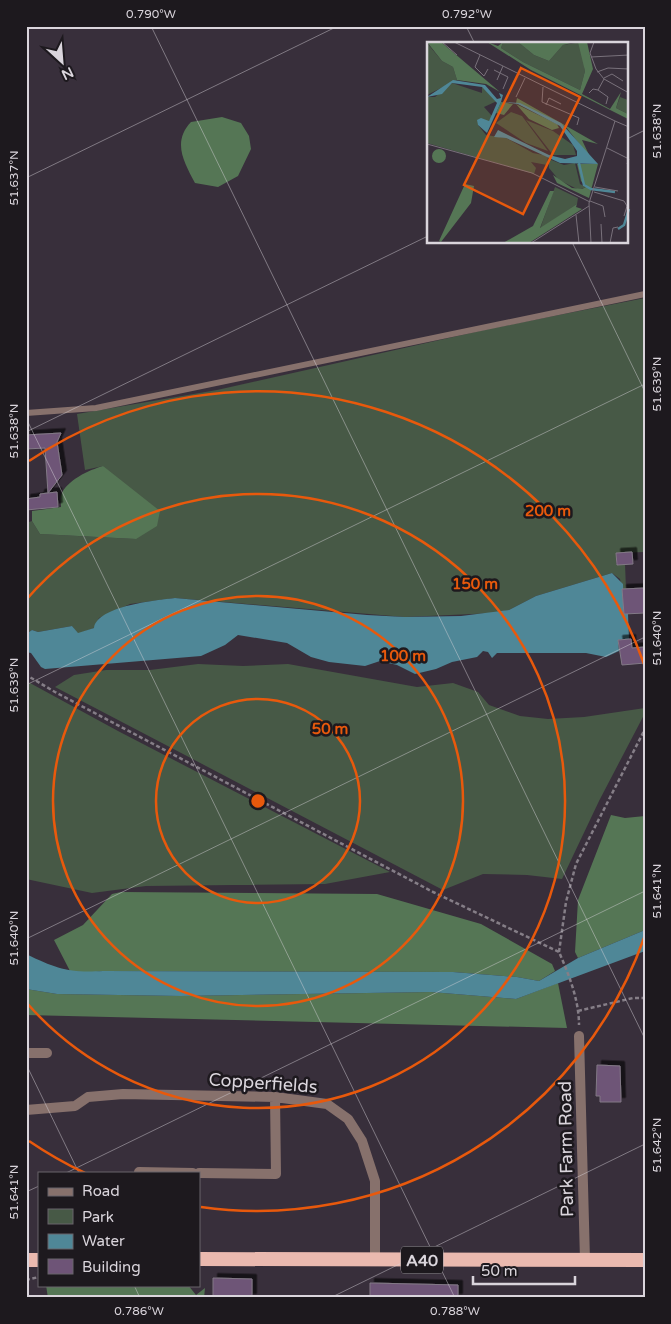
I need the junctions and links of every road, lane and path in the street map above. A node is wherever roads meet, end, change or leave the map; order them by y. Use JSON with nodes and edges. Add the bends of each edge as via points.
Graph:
{"nodes":[{"id":1,"x":645,"y":294,"type":"edge"},
{"id":2,"x":26,"y":413,"type":"edge"},
{"id":3,"x":26,"y":672,"type":"edge"},
{"id":4,"x":645,"y":728,"type":"edge"},
{"id":5,"x":559,"y":952,"type":"junction"},
{"id":6,"x":645,"y":998,"type":"edge"},
{"id":7,"x":578,"y":1011,"type":"junction"},
{"id":8,"x":579,"y":1036,"type":"joint"},
{"id":9,"x":26,"y":1053,"type":"edge"},
{"id":10,"x":48,"y":1053,"type":"dead end"},
{"id":11,"x":274,"y":1098,"type":"junction"},
{"id":12,"x":26,"y":1110,"type":"edge"},
{"id":13,"x":200,"y":1173,"type":"edge"},
{"id":14,"x":200,"y":1259,"type":"edge"},
{"id":15,"x":375,"y":1260,"type":"junction"},
{"id":16,"x":585,"y":1260,"type":"junction"},
{"id":17,"x":645,"y":1260,"type":"edge"}],
"edges":[{"from":1,"to":2,"type":"lane","via":[[96,408]]},
{"from":3,"to":5,"type":"path","via":[[55,692],[433,892]]},
{"from":4,"to":5,"type":"path","via":[[576,864],[566,902]]},
{"from":5,"to":7,"type":"path"},
{"from":6,"to":7,"type":"path"},
{"from":7,"to":8,"type":"path"},
{"from":8,"to":16,"type":"street","name":"Park Farm Road"},
{"from":9,"to":10,"type":"street"},
{"from":11,"to":12,"type":"street","name":"Copperfields","via":[[122,1094],[88,1097],[75,1106]]},
{"from":11,"to":13,"type":"street","via":[[276,1174]]},
{"from":11,"to":15,"type":"street","name":"Copperfields","via":[[328,1104],[348,1119],[362,1141],[375,1181]]},
{"from":14,"to":15,"type":"highway","number":"A40"},
{"from":15,"to":16,"type":"highway","number":"A40"},
{"from":16,"to":17,"type":"highway","number":"A40"}]}
